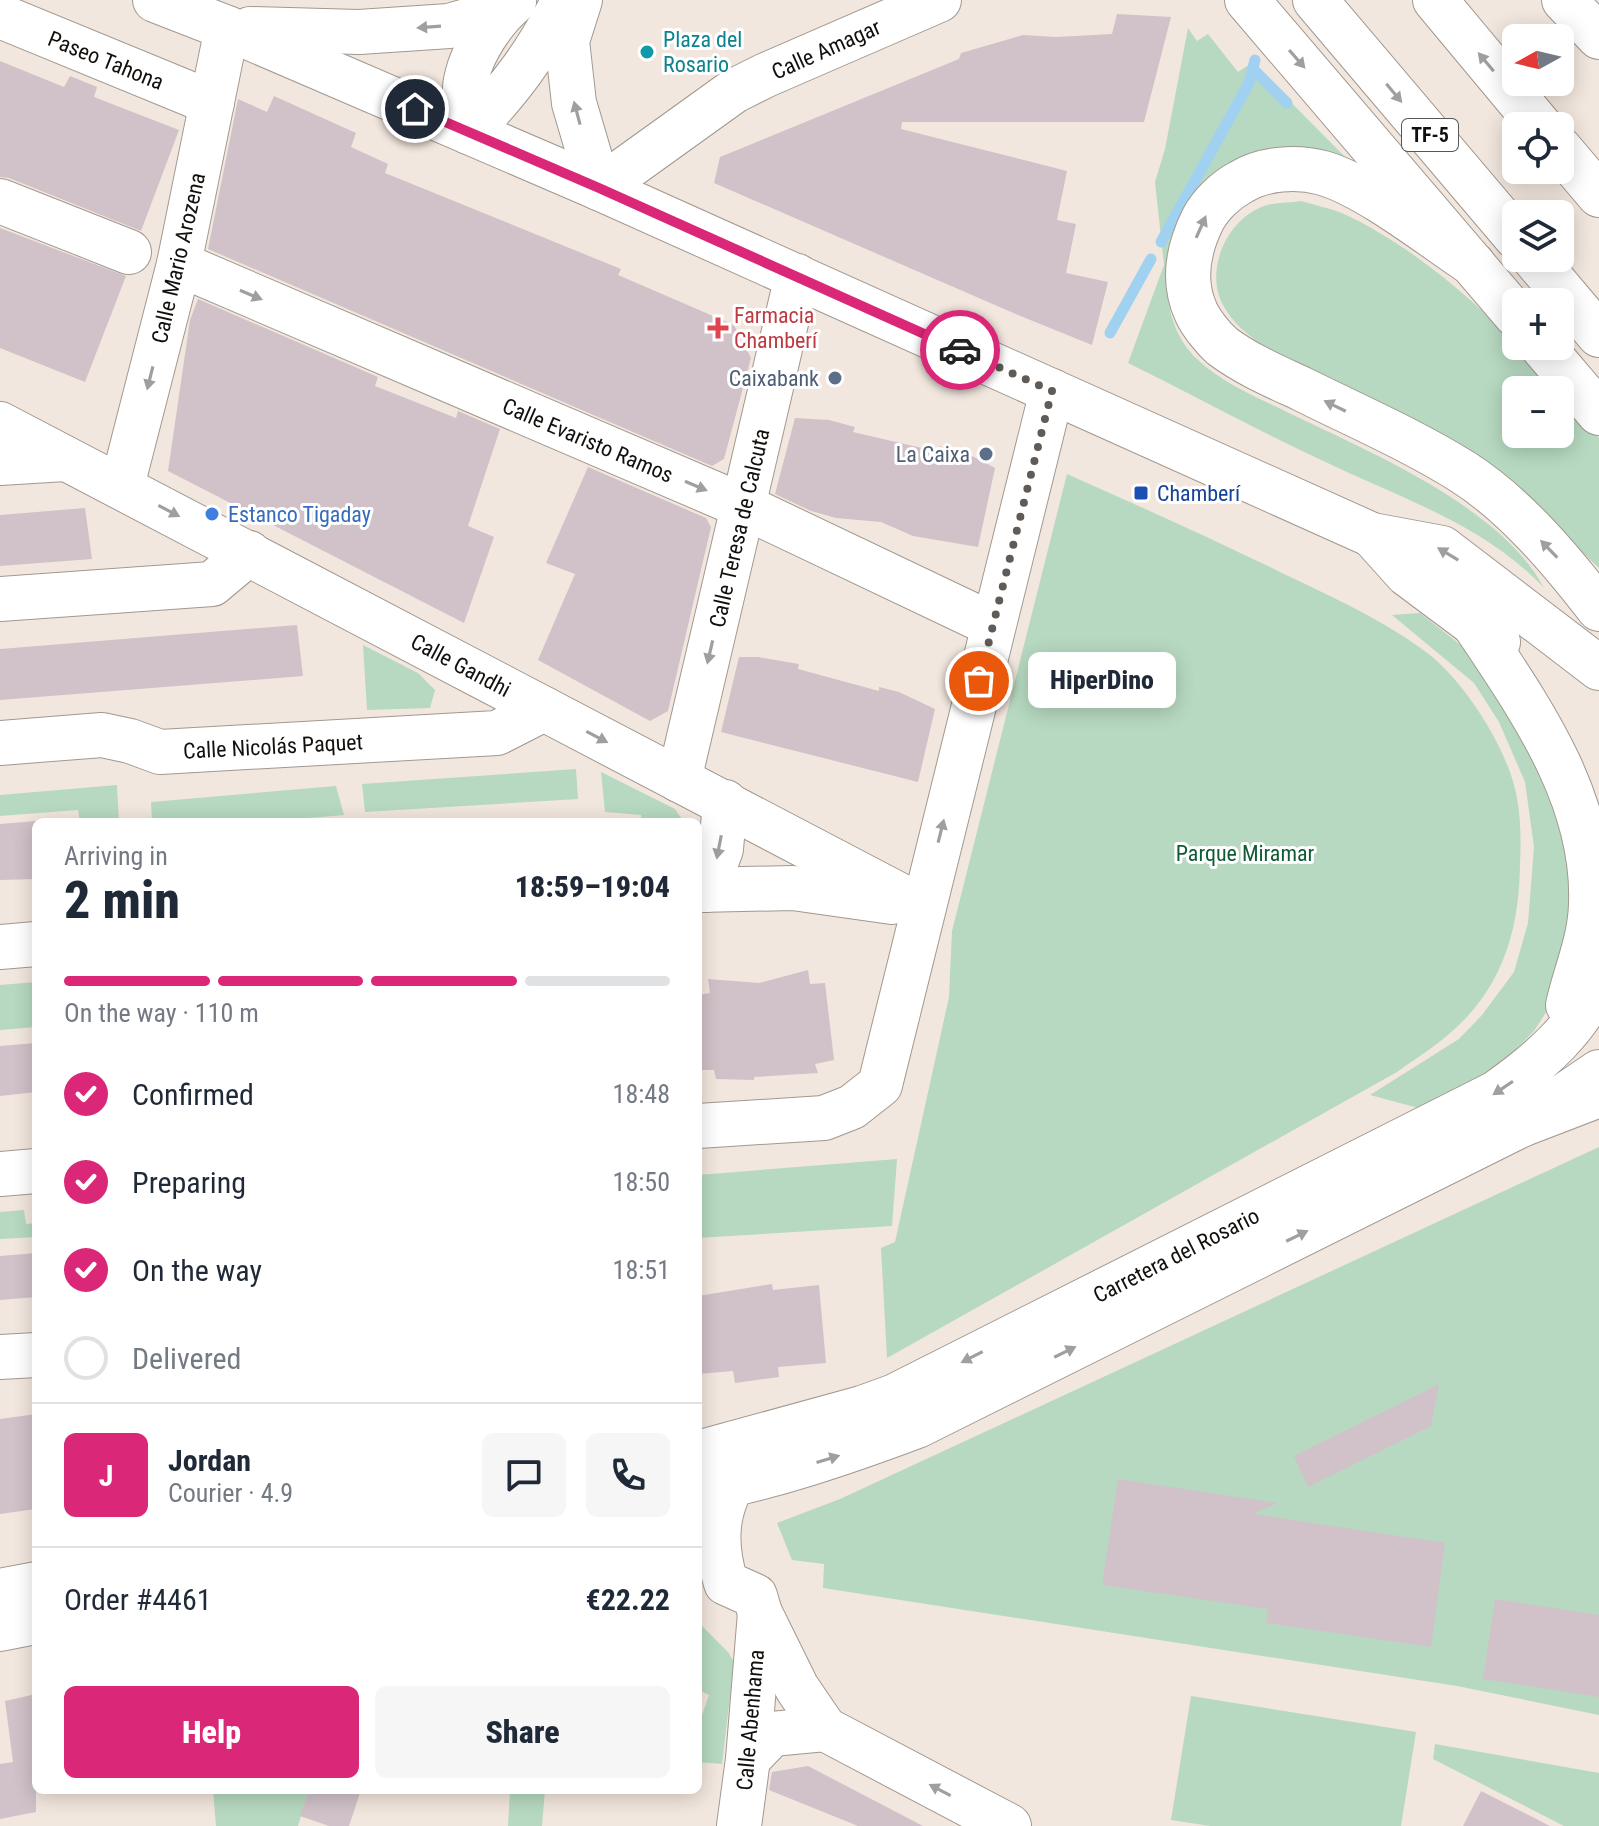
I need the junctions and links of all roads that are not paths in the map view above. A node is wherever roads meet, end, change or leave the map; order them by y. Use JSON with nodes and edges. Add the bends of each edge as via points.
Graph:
{"nodes":[{"id":1,"x":155,"y":0,"type":"edge"},
{"id":2,"x":564,"y":0,"type":"edge"},
{"id":3,"x":580,"y":0,"type":"edge"},
{"id":4,"x":939,"y":0,"type":"edge"},
{"id":5,"x":1247,"y":0,"type":"edge"},
{"id":6,"x":1298,"y":0,"type":"edge"},
{"id":7,"x":1315,"y":0,"type":"edge"},
{"id":8,"x":1435,"y":0,"type":"edge"},
{"id":9,"x":1564,"y":0,"type":"edge"},
{"id":10,"x":510,"y":5,"type":"edge"},
{"id":11,"x":0,"y":16,"type":"edge"},
{"id":12,"x":227,"y":28,"type":"junction"},
{"id":13,"x":1344,"y":34,"type":"junction"},
{"id":14,"x":1599,"y":37,"type":"edge"},
{"id":15,"x":212,"y":103,"type":"junction"},
{"id":16,"x":1533,"y":112,"type":"edge"},
{"id":17,"x":469,"y":132,"type":"junction"},
{"id":18,"x":1574,"y":136,"type":"edge"},
{"id":19,"x":1599,"y":142,"type":"edge"},
{"id":20,"x":1574,"y":162,"type":"edge"},
{"id":21,"x":599,"y":188,"type":"junction"},
{"id":22,"x":1599,"y":195,"type":"edge"},
{"id":23,"x":0,"y":201,"type":"edge"},
{"id":24,"x":1502,"y":220,"type":"edge"},
{"id":25,"x":129,"y":252,"type":"dead end"},
{"id":26,"x":179,"y":264,"type":"junction"},
{"id":27,"x":1473,"y":264,"type":"junction"},
{"id":28,"x":1546,"y":272,"type":"edge"},
{"id":29,"x":797,"y":276,"type":"junction"},
{"id":30,"x":1502,"y":298,"type":"edge"},
{"id":31,"x":1599,"y":335,"type":"edge"},
{"id":32,"x":1554,"y":360,"type":"edge"},
{"id":33,"x":1052,"y":391,"type":"junction"},
{"id":34,"x":1599,"y":413,"type":"edge"},
{"id":35,"x":0,"y":424,"type":"edge"},
{"id":36,"x":65,"y":459,"type":"junction"},
{"id":37,"x":0,"y":463,"type":"edge"},
{"id":38,"x":122,"y":486,"type":"junction"},
{"id":39,"x":745,"y":507,"type":"junction"},
{"id":40,"x":1372,"y":535,"type":"junction"},
{"id":41,"x":249,"y":553,"type":"junction"},
{"id":42,"x":0,"y":599,"type":"edge"},
{"id":43,"x":1599,"y":609,"type":"edge"},
{"id":44,"x":1474,"y":624,"type":"junction"},
{"id":45,"x":993,"y":625,"type":"junction"},
{"id":46,"x":1599,"y":668,"type":"edge"},
{"id":47,"x":544,"y":709,"type":"junction"},
{"id":48,"x":0,"y":743,"type":"edge"},
{"id":49,"x":679,"y":780,"type":"junction"},
{"id":50,"x":725,"y":802,"type":"junction"},
{"id":51,"x":1599,"y":818,"type":"edge"},
{"id":52,"x":807,"y":846,"type":"junction"},
{"id":53,"x":793,"y":888,"type":"junction"},
{"id":54,"x":702,"y":890,"type":"edge"},
{"id":55,"x":922,"y":907,"type":"junction"},
{"id":56,"x":32,"y":944,"type":"edge"},
{"id":57,"x":0,"y":947,"type":"edge"},
{"id":58,"x":1599,"y":975,"type":"edge"},
{"id":59,"x":1562,"y":1036,"type":"junction"},
{"id":60,"x":1599,"y":1072,"type":"edge"},
{"id":61,"x":1599,"y":1095,"type":"edge"},
{"id":62,"x":1521,"y":1125,"type":"junction"},
{"id":63,"x":702,"y":1126,"type":"edge"},
{"id":64,"x":32,"y":1171,"type":"edge"},
{"id":65,"x":0,"y":1174,"type":"edge"},
{"id":66,"x":32,"y":1355,"type":"edge"},
{"id":67,"x":0,"y":1357,"type":"edge"},
{"id":68,"x":702,"y":1455,"type":"edge"},
{"id":69,"x":737,"y":1473,"type":"edge"},
{"id":70,"x":32,"y":1585,"type":"edge"},
{"id":71,"x":735,"y":1589,"type":"edge"},
{"id":72,"x":0,"y":1591,"type":"edge"},
{"id":73,"x":32,"y":1623,"type":"edge"},
{"id":74,"x":0,"y":1629,"type":"edge"},
{"id":75,"x":825,"y":1729,"type":"junction"},
{"id":76,"x":748,"y":1759,"type":"junction"},
{"id":77,"x":739,"y":1826,"type":"edge"},
{"id":78,"x":1009,"y":1826,"type":"edge"}],
"edges":[{"from":1,"to":12,"type":"main road"},
{"from":2,"to":17,"type":"main road","via":[[509,90]]},
{"from":21,"to":3,"type":"main road","one_way":true,"via":[[574,103],[567,41]]},
{"from":4,"to":21,"type":"main road","name":"Calle Amagar","via":[[734,91]]},
{"from":5,"to":27,"type":"main road","one_way":true},
{"from":6,"to":13,"type":"main road"},
{"from":7,"to":13,"type":"main road","number":"TF-5"},
{"from":16,"to":8,"type":"main road","one_way":true},
{"from":9,"to":14,"type":"main road"},
{"from":10,"to":12,"type":"main road","one_way":true,"via":[[449,26],[374,31]]},
{"from":10,"to":17,"type":"main road","via":[[482,41],[467,75]]},
{"from":11,"to":15,"type":"main road","name":"Paseo Tahona"},
{"from":12,"to":15,"type":"main road","name":"Calle Mario Arozena"},
{"from":12,"to":17,"type":"main road"},
{"from":13,"to":24,"type":"main road","number":"TF-5","one_way":true},
{"from":15,"to":26,"type":"main road","name":"Calle Mario Arozena"},
{"from":17,"to":21,"type":"main road"},
{"from":18,"to":19,"type":"main road"},
{"from":20,"to":22,"type":"main road"},
{"from":21,"to":29,"type":"main road"},
{"from":23,"to":25,"type":"main road"},
{"from":26,"to":38,"type":"main road","name":"Calle Mario Arozena","one_way":true},
{"from":26,"to":39,"type":"main road","name":"Calle Evaristo Ramos","one_way":true},
{"from":27,"to":30,"type":"main road"},
{"from":43,"to":27,"type":"main road","one_way":true,"via":[[1521,520],[1465,474],[1246,362],[1219,343],[1197,314],[1187,284],[1190,251],[1204,217],[1226,190],[1253,175],[1287,169],[1323,173],[1364,192]]},
{"from":28,"to":31,"type":"main road"},
{"from":29,"to":33,"type":"main road"},
{"from":29,"to":39,"type":"main road","name":"Calle Teresa de Calcuta"},
{"from":32,"to":34,"type":"main road"},
{"from":33,"to":40,"type":"main road"},
{"from":33,"to":45,"type":"main road"},
{"from":35,"to":36,"type":"main road","name":"Calle Gandhi"},
{"from":36,"to":37,"type":"main road"},
{"from":36,"to":38,"type":"main road","name":"Calle Gandhi"},
{"from":38,"to":41,"type":"main road","name":"Calle Gandhi","one_way":true},
{"from":39,"to":45,"type":"main road","name":"Calle Evaristo Ramos"},
{"from":39,"to":49,"type":"main road","name":"Calle Teresa de Calcuta","one_way":true},
{"from":40,"to":44,"type":"main road","via":[[1407,574]]},
{"from":46,"to":40,"type":"main road","one_way":true,"via":[[1442,548]]},
{"from":41,"to":42,"type":"main road","via":[[212,584]]},
{"from":41,"to":47,"type":"main road","name":"Calle Gandhi"},
{"from":44,"to":51,"type":"main road","via":[[1519,658],[1553,705],[1577,750]]},
{"from":44,"to":59,"type":"main road","via":[[1544,732],[1578,814],[1589,858],[1585,955]]},
{"from":55,"to":45,"type":"main road","one_way":true},
{"from":47,"to":48,"type":"main road","name":"Calle Nicolás Paquet","via":[[497,733],[160,752],[102,735]]},
{"from":47,"to":49,"type":"main road","name":"Calle Gandhi","one_way":true},
{"from":49,"to":50,"type":"main road","name":"Calle Gandhi"},
{"from":50,"to":52,"type":"main road","name":"Calle Gandhi"},
{"from":50,"to":54,"type":"main road","one_way":true,"via":[[721,849]]},
{"from":52,"to":53,"type":"main road"},
{"from":52,"to":55,"type":"main road","name":"Calle Gandhi"},
{"from":53,"to":54,"type":"main road"},
{"from":53,"to":55,"type":"main road"},
{"from":55,"to":63,"type":"main road","via":[[880,1085],[852,1107],[824,1118]]},
{"from":56,"to":57,"type":"main road"},
{"from":58,"to":59,"type":"main road","name":"Carretera del Rosario","via":[[1589,1004]]},
{"from":59,"to":69,"type":"main road","name":"Carretera del Rosario","one_way":true,"via":[[1496,1093]]},
{"from":60,"to":62,"type":"main road","name":"Carretera del Rosario"},
{"from":61,"to":62,"type":"main road"},
{"from":69,"to":62,"type":"main road","name":"Carretera del Rosario","one_way":true,"via":[[836,1456],[917,1426]]},
{"from":64,"to":65,"type":"main road"},
{"from":66,"to":67,"type":"main road"},
{"from":68,"to":69,"type":"main road","name":"Carretera del Rosario"},
{"from":69,"to":71,"type":"main road","via":[[716,1535],[719,1559]]},
{"from":70,"to":72,"type":"main road"},
{"from":71,"to":75,"type":"main road"},
{"from":71,"to":76,"type":"main road","name":"Calle Abenhama"},
{"from":73,"to":74,"type":"main road"},
{"from":75,"to":76,"type":"main road","via":[[772,1734]]},
{"from":78,"to":75,"type":"main road","one_way":true},
{"from":76,"to":77,"type":"main road","name":"Calle Abenhama"}]}
